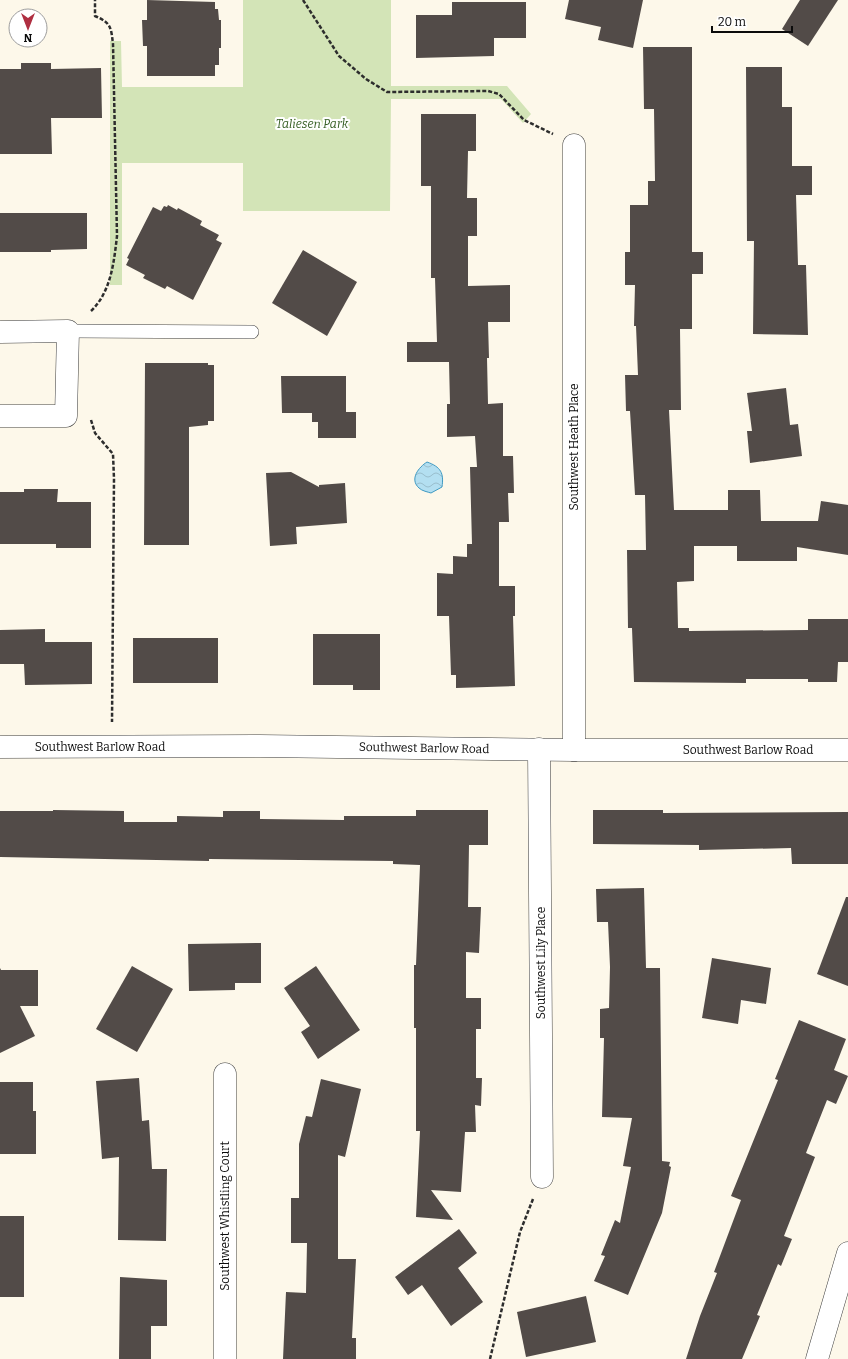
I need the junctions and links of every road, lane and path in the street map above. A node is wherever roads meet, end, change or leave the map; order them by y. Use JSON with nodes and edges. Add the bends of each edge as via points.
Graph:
{"nodes":[{"id":1,"x":95,"y":0,"type":"edge"},
{"id":2,"x":303,"y":0,"type":"edge"},
{"id":3,"x":574,"y":145,"type":"joint"},
{"id":4,"x":89,"y":312,"type":"dead end"},
{"id":5,"x":68,"y":331,"type":"junction"},
{"id":6,"x":0,"y":332,"type":"edge"},
{"id":7,"x":252,"y":332,"type":"dead end"},
{"id":8,"x":0,"y":416,"type":"edge"},
{"id":9,"x":95,"y":433,"type":"dead end"},
{"id":10,"x":0,"y":747,"type":"edge"},
{"id":11,"x":112,"y":747,"type":"junction"},
{"id":12,"x":539,"y":749,"type":"junction"},
{"id":13,"x":574,"y":750,"type":"junction"},
{"id":14,"x":848,"y":750,"type":"edge"},
{"id":15,"x":225,"y":1074,"type":"dead end"},
{"id":16,"x":542,"y":1177,"type":"joint"},
{"id":17,"x":848,"y":1253,"type":"edge"},
{"id":18,"x":225,"y":1359,"type":"edge"},
{"id":19,"x":490,"y":1359,"type":"edge"},
{"id":20,"x":817,"y":1359,"type":"edge"}],
"edges":[{"from":1,"to":4,"type":"path","via":[[95,16],[104,20],[112,29],[117,236],[109,280],[99,303]]},
{"from":2,"to":3,"type":"path","via":[[339,56],[366,79],[387,92],[488,91],[499,94],[524,120]]},
{"from":3,"to":13,"type":"street","name":"Southwest Heath Place"},
{"from":5,"to":6,"type":"street"},
{"from":5,"to":7,"type":"lane"},
{"from":5,"to":8,"type":"street","via":[[66,416]]},
{"from":9,"to":11,"type":"path","via":[[113,454]]},
{"from":10,"to":11,"type":"street","name":"Southwest Barlow Road"},
{"from":11,"to":12,"type":"street","name":"Southwest Barlow Road"},
{"from":12,"to":13,"type":"street","name":"Southwest Barlow Road"},
{"from":12,"to":16,"type":"street","name":"Southwest Lily Place"},
{"from":13,"to":14,"type":"street","name":"Southwest Barlow Road"},
{"from":15,"to":18,"type":"street","name":"Southwest Whistling Court"},
{"from":16,"to":19,"type":"path","via":[[520,1232]]},
{"from":17,"to":20,"type":"street"}]}
